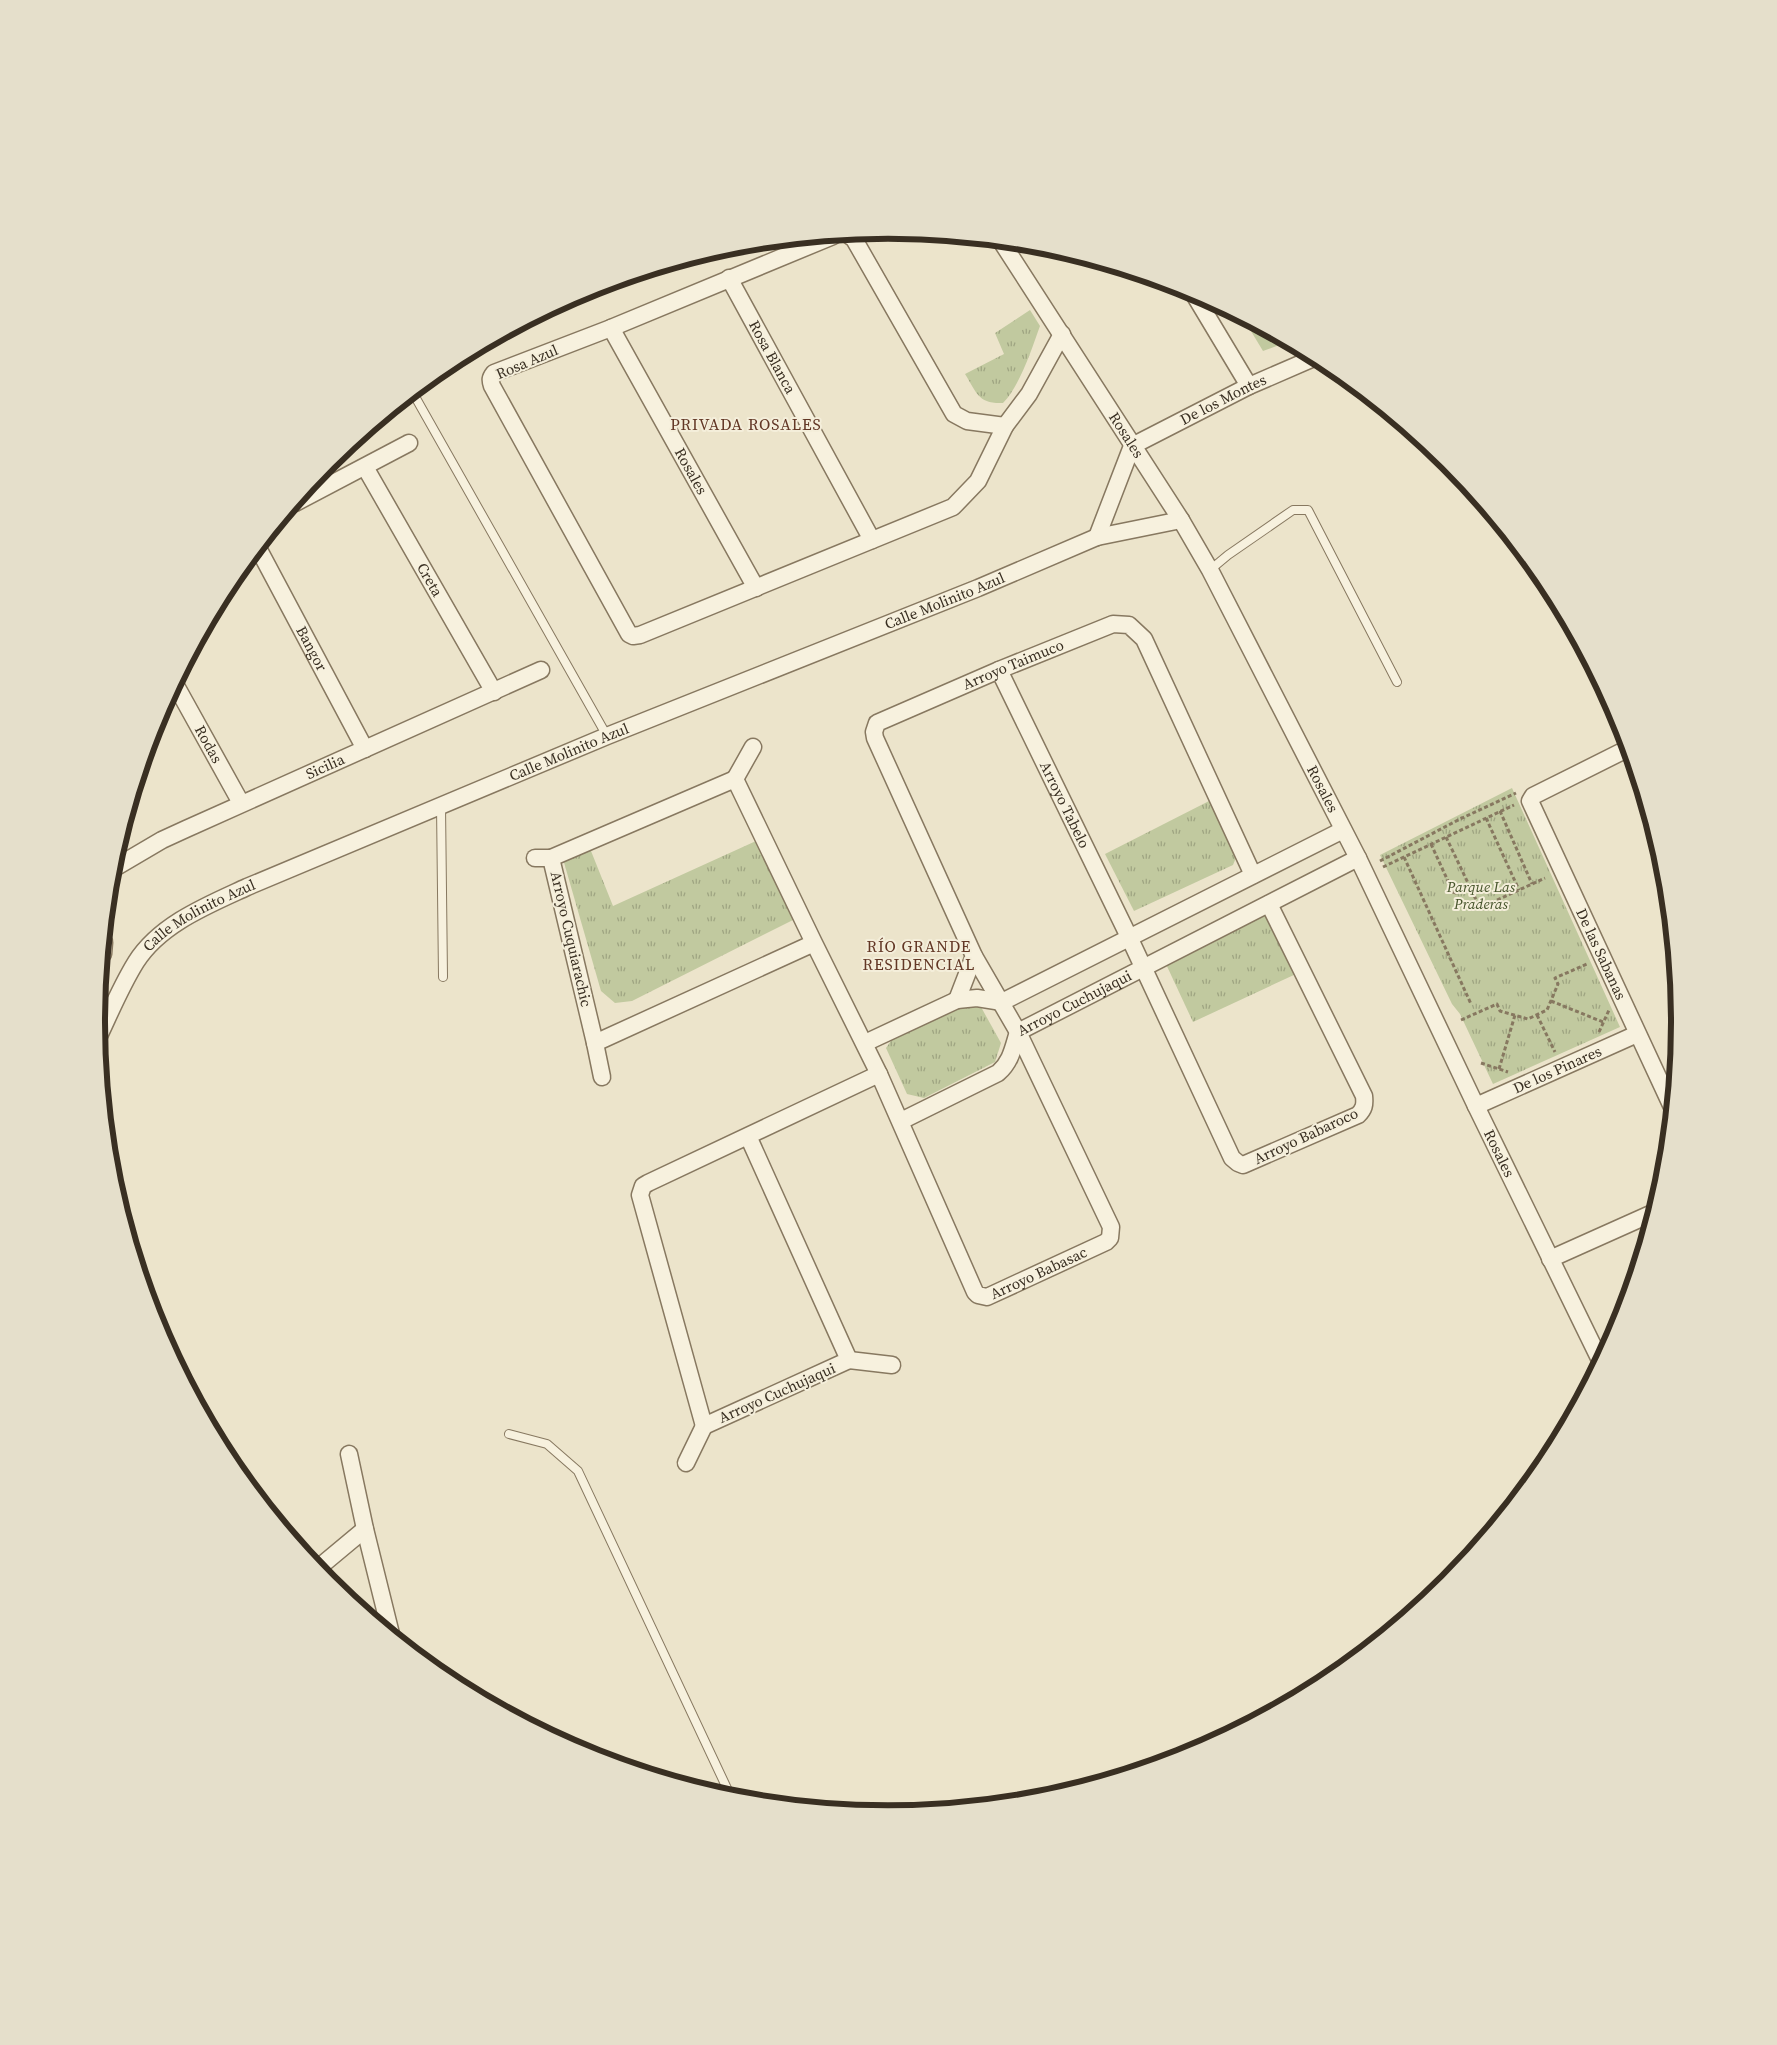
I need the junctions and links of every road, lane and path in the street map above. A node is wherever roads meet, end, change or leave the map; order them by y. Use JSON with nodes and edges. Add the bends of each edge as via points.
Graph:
{"nodes":[{"id":1,"x":852,"y":240,"type":"edge"},
{"id":2,"x":815,"y":243,"type":"edge"},
{"id":3,"x":1006,"y":248,"type":"edge"},
{"id":4,"x":729,"y":278,"type":"junction"},
{"id":5,"x":1200,"y":304,"type":"edge"},
{"id":6,"x":611,"y":328,"type":"junction"},
{"id":7,"x":1062,"y":334,"type":"junction"},
{"id":8,"x":1307,"y":361,"type":"edge"},
{"id":9,"x":1249,"y":386,"type":"junction"},
{"id":10,"x":416,"y":398,"type":"edge"},
{"id":11,"x":1005,"y":426,"type":"junction"},
{"id":12,"x":410,"y":443,"type":"dead end"},
{"id":13,"x":1132,"y":446,"type":"junction"},
{"id":14,"x":365,"y":467,"type":"junction"},
{"id":15,"x":308,"y":496,"type":"edge"},
{"id":16,"x":1181,"y":520,"type":"junction"},
{"id":17,"x":1097,"y":537,"type":"junction"},
{"id":18,"x":872,"y":540,"type":"junction"},
{"id":19,"x":261,"y":554,"type":"edge"},
{"id":20,"x":1210,"y":570,"type":"junction"},
{"id":21,"x":756,"y":588,"type":"junction"},
{"id":22,"x":541,"y":670,"type":"dead end"},
{"id":23,"x":999,"y":670,"type":"junction"},
{"id":24,"x":1397,"y":682,"type":"dead end"},
{"id":25,"x":179,"y":691,"type":"edge"},
{"id":26,"x":494,"y":692,"type":"junction"},
{"id":27,"x":607,"y":736,"type":"junction"},
{"id":28,"x":753,"y":747,"type":"dead end"},
{"id":29,"x":365,"y":749,"type":"junction"},
{"id":30,"x":1623,"y":751,"type":"edge"},
{"id":31,"x":735,"y":778,"type":"junction"},
{"id":32,"x":1523,"y":798,"type":"junction"},
{"id":33,"x":241,"y":803,"type":"junction"},
{"id":34,"x":441,"y":806,"type":"junction"},
{"id":35,"x":1500,"y":811,"type":"junction"},
{"id":36,"x":1486,"y":818,"type":"junction"},
{"id":37,"x":1343,"y":830,"type":"junction"},
{"id":38,"x":1446,"y":837,"type":"junction"},
{"id":39,"x":1431,"y":844,"type":"junction"},
{"id":40,"x":1404,"y":857,"type":"junction"},
{"id":41,"x":1358,"y":858,"type":"junction"},
{"id":42,"x":1380,"y":861,"type":"dead end"},
{"id":43,"x":121,"y":864,"type":"edge"},
{"id":44,"x":1383,"y":867,"type":"dead end"},
{"id":45,"x":1253,"y":875,"type":"junction"},
{"id":46,"x":1545,"y":878,"type":"dead end"},
{"id":47,"x":1532,"y":884,"type":"junction"},
{"id":48,"x":1470,"y":887,"type":"junction"},
{"id":49,"x":1519,"y":890,"type":"junction"},
{"id":50,"x":1269,"y":904,"type":"junction"},
{"id":51,"x":1130,"y":940,"type":"junction"},
{"id":52,"x":814,"y":943,"type":"junction"},
{"id":53,"x":974,"y":956,"type":"junction"},
{"id":54,"x":1593,"y":961,"type":"dead end"},
{"id":55,"x":1143,"y":969,"type":"junction"},
{"id":56,"x":442,"y":977,"type":"dead end"},
{"id":57,"x":957,"y":1000,"type":"junction"},
{"id":58,"x":1551,"y":1000,"type":"junction"},
{"id":59,"x":1002,"y":1002,"type":"junction"},
{"id":60,"x":1612,"y":1003,"type":"dead end"},
{"id":61,"x":1471,"y":1004,"type":"dead end"},
{"id":62,"x":1515,"y":1015,"type":"junction"},
{"id":63,"x":1537,"y":1015,"type":"junction"},
{"id":64,"x":1461,"y":1020,"type":"dead end"},
{"id":65,"x":1603,"y":1022,"type":"junction"},
{"id":66,"x":105,"y":1024,"type":"edge"},
{"id":67,"x":1018,"y":1032,"type":"junction"},
{"id":68,"x":1637,"y":1034,"type":"junction"},
{"id":69,"x":1596,"y":1039,"type":"dead end"},
{"id":70,"x":596,"y":1043,"type":"junction"},
{"id":71,"x":865,"y":1043,"type":"junction"},
{"id":72,"x":1557,"y":1057,"type":"dead end"},
{"id":73,"x":1481,"y":1063,"type":"dead end"},
{"id":74,"x":1498,"y":1069,"type":"junction"},
{"id":75,"x":880,"y":1074,"type":"junction"},
{"id":76,"x":1516,"y":1075,"type":"dead end"},
{"id":77,"x":602,"y":1077,"type":"dead end"},
{"id":78,"x":1668,"y":1098,"type":"edge"},
{"id":79,"x":1476,"y":1106,"type":"junction"},
{"id":80,"x":901,"y":1121,"type":"junction"},
{"id":81,"x":748,"y":1136,"type":"junction"},
{"id":82,"x":1647,"y":1215,"type":"edge"},
{"id":83,"x":1550,"y":1259,"type":"junction"},
{"id":84,"x":1597,"y":1355,"type":"edge"},
{"id":85,"x":849,"y":1360,"type":"junction"},
{"id":86,"x":892,"y":1365,"type":"dead end"},
{"id":87,"x":704,"y":1426,"type":"junction"},
{"id":88,"x":509,"y":1434,"type":"dead end"},
{"id":89,"x":349,"y":1454,"type":"dead end"},
{"id":90,"x":686,"y":1463,"type":"dead end"},
{"id":91,"x":365,"y":1530,"type":"junction"},
{"id":92,"x":323,"y":1565,"type":"edge"},
{"id":93,"x":389,"y":1626,"type":"edge"},
{"id":94,"x":727,"y":1789,"type":"edge"}],
"edges":[{"from":1,"to":11,"type":"street","via":[[954,414],[967,421]]},
{"from":2,"to":4,"type":"street","name":"Rosa Azul"},
{"from":3,"to":7,"type":"street","name":"Rosales"},
{"from":4,"to":6,"type":"street","name":"Rosa Azul"},
{"from":4,"to":18,"type":"street","name":"Rosa Blanca"},
{"from":5,"to":9,"type":"street"},
{"from":6,"to":21,"type":"street","name":"Rosales"},
{"from":6,"to":21,"type":"street","name":"Rosa Azul","via":[[494,373],[490,380],[628,634],[640,635]]},
{"from":7,"to":11,"type":"street","via":[[1029,394]]},
{"from":7,"to":13,"type":"street","name":"Rosales"},
{"from":8,"to":9,"type":"street","name":"De los Montes"},
{"from":9,"to":13,"type":"street","name":"De los Montes"},
{"from":10,"to":27,"type":"lane"},
{"from":11,"to":18,"type":"street","via":[[978,481],[953,507]]},
{"from":12,"to":14,"type":"street"},
{"from":13,"to":16,"type":"street","name":"Rosales"},
{"from":13,"to":17,"type":"street"},
{"from":14,"to":15,"type":"street"},
{"from":14,"to":26,"type":"street","name":"Creta"},
{"from":16,"to":17,"type":"street","name":"Calle Molinito Azul"},
{"from":16,"to":20,"type":"street","name":"Rosales"},
{"from":17,"to":27,"type":"street","name":"Calle Molinito Azul"},
{"from":18,"to":21,"type":"street"},
{"from":19,"to":29,"type":"street","name":"Bangor"},
{"from":20,"to":24,"type":"lane","via":[[1293,510],[1308,510]]},
{"from":20,"to":37,"type":"street","name":"Rosales"},
{"from":22,"to":26,"type":"street","name":"Sicilia"},
{"from":23,"to":45,"type":"street","name":"Arroyo Taimuco","via":[[1114,624],[1128,625],[1137,631],[1144,639]]},
{"from":23,"to":51,"type":"street","name":"Arroyo Tabelo"},
{"from":23,"to":53,"type":"street","name":"Arroyo Taimuco","via":[[884,718],[877,722],[874,732]]},
{"from":25,"to":33,"type":"street","name":"Rodas"},
{"from":26,"to":29,"type":"street","name":"Sicilia"},
{"from":27,"to":34,"type":"street","name":"Calle Molinito Azul"},
{"from":28,"to":31,"type":"street"},
{"from":29,"to":33,"type":"street","name":"Sicilia"},
{"from":30,"to":32,"type":"street"},
{"from":31,"to":52,"type":"street"},
{"from":31,"to":70,"type":"street","name":"Arroyo Cuquiarachic","via":[[543,858]]},
{"from":32,"to":35,"type":"path"},
{"from":32,"to":42,"type":"path","via":[[1460,819]]},
{"from":32,"to":68,"type":"street","name":"De las Sabanas"},
{"from":33,"to":43,"type":"street","name":"Sicilia","via":[[162,840]]},
{"from":34,"to":56,"type":"lane"},
{"from":34,"to":66,"type":"street","name":"Calle Molinito Azul","via":[[247,887],[174,925],[136,961]]},
{"from":35,"to":36,"type":"path"},
{"from":35,"to":47,"type":"path"},
{"from":36,"to":38,"type":"path"},
{"from":36,"to":49,"type":"path"},
{"from":37,"to":41,"type":"street","name":"Rosales"},
{"from":37,"to":45,"type":"street"},
{"from":38,"to":39,"type":"path"},
{"from":38,"to":48,"type":"path"},
{"from":39,"to":40,"type":"path"},
{"from":39,"to":48,"type":"path","via":[[1453,892]]},
{"from":40,"to":44,"type":"path"},
{"from":40,"to":61,"type":"path"},
{"from":41,"to":50,"type":"street","name":"Arroyo Cuchujaqui"},
{"from":41,"to":79,"type":"street","name":"Rosales"},
{"from":45,"to":51,"type":"street"},
{"from":46,"to":47,"type":"path"},
{"from":47,"to":49,"type":"path"},
{"from":48,"to":49,"type":"path","via":[[1480,908]]},
{"from":50,"to":55,"type":"street","name":"Arroyo Cuchujaqui"},
{"from":50,"to":55,"type":"street","name":"Arroyo Babaroco","via":[[1364,1096],[1363,1110],[1358,1115],[1250,1163],[1238,1163],[1232,1158]]},
{"from":51,"to":55,"type":"street","name":"Arroyo Tabelo"},
{"from":51,"to":59,"type":"street"},
{"from":52,"to":70,"type":"street"},
{"from":52,"to":71,"type":"street"},
{"from":53,"to":57,"type":"street"},
{"from":53,"to":59,"type":"street","name":"Arroyo Taimuco"},
{"from":54,"to":58,"type":"path","via":[[1555,978],[1558,984]]},
{"from":55,"to":67,"type":"street","name":"Arroyo Cuchujaqui"},
{"from":57,"to":59,"type":"street","via":[[977,998]]},
{"from":57,"to":71,"type":"street"},
{"from":58,"to":63,"type":"path","via":[[1547,1010]]},
{"from":58,"to":65,"type":"path"},
{"from":59,"to":67,"type":"street","name":"Arroyo Taimuco"},
{"from":60,"to":65,"type":"path"},
{"from":62,"to":63,"type":"path","via":[[1528,1019]]},
{"from":62,"to":64,"type":"path","via":[[1500,1011],[1496,1004]]},
{"from":62,"to":74,"type":"path"},
{"from":63,"to":72,"type":"path"},
{"from":65,"to":69,"type":"path"},
{"from":67,"to":80,"type":"street","name":"Arroyo Cuchujaqui","via":[[1011,1056],[998,1073]]},
{"from":67,"to":80,"type":"street","name":"Arroyo Babasac","via":[[1111,1227],[1110,1238],[1106,1242],[991,1295],[978,1295]]},
{"from":68,"to":78,"type":"street","name":"De las Sabanas"},
{"from":68,"to":79,"type":"street","name":"De los Pinares"},
{"from":70,"to":77,"type":"street","name":"Arroyo Cuquiarachic"},
{"from":71,"to":75,"type":"street"},
{"from":73,"to":74,"type":"path"},
{"from":74,"to":76,"type":"path"},
{"from":75,"to":80,"type":"street","name":"Arroyo Babasac"},
{"from":75,"to":81,"type":"street","name":"Arroyo Cuchujaqui"},
{"from":79,"to":83,"type":"street","name":"Rosales"},
{"from":81,"to":85,"type":"street","name":"Arroyo Cuchujaqui"},
{"from":81,"to":87,"type":"street","name":"Arroyo Cuchujaqui","via":[[648,1183],[640,1195]]},
{"from":82,"to":83,"type":"street"},
{"from":83,"to":84,"type":"street","name":"Rosales"},
{"from":85,"to":86,"type":"street"},
{"from":85,"to":87,"type":"street","name":"Arroyo Cuchujaqui"},
{"from":87,"to":90,"type":"street"},
{"from":88,"to":94,"type":"lane","via":[[547,1444],[578,1471]]},
{"from":89,"to":91,"type":"street"},
{"from":91,"to":92,"type":"street"},
{"from":91,"to":93,"type":"street"}]}
